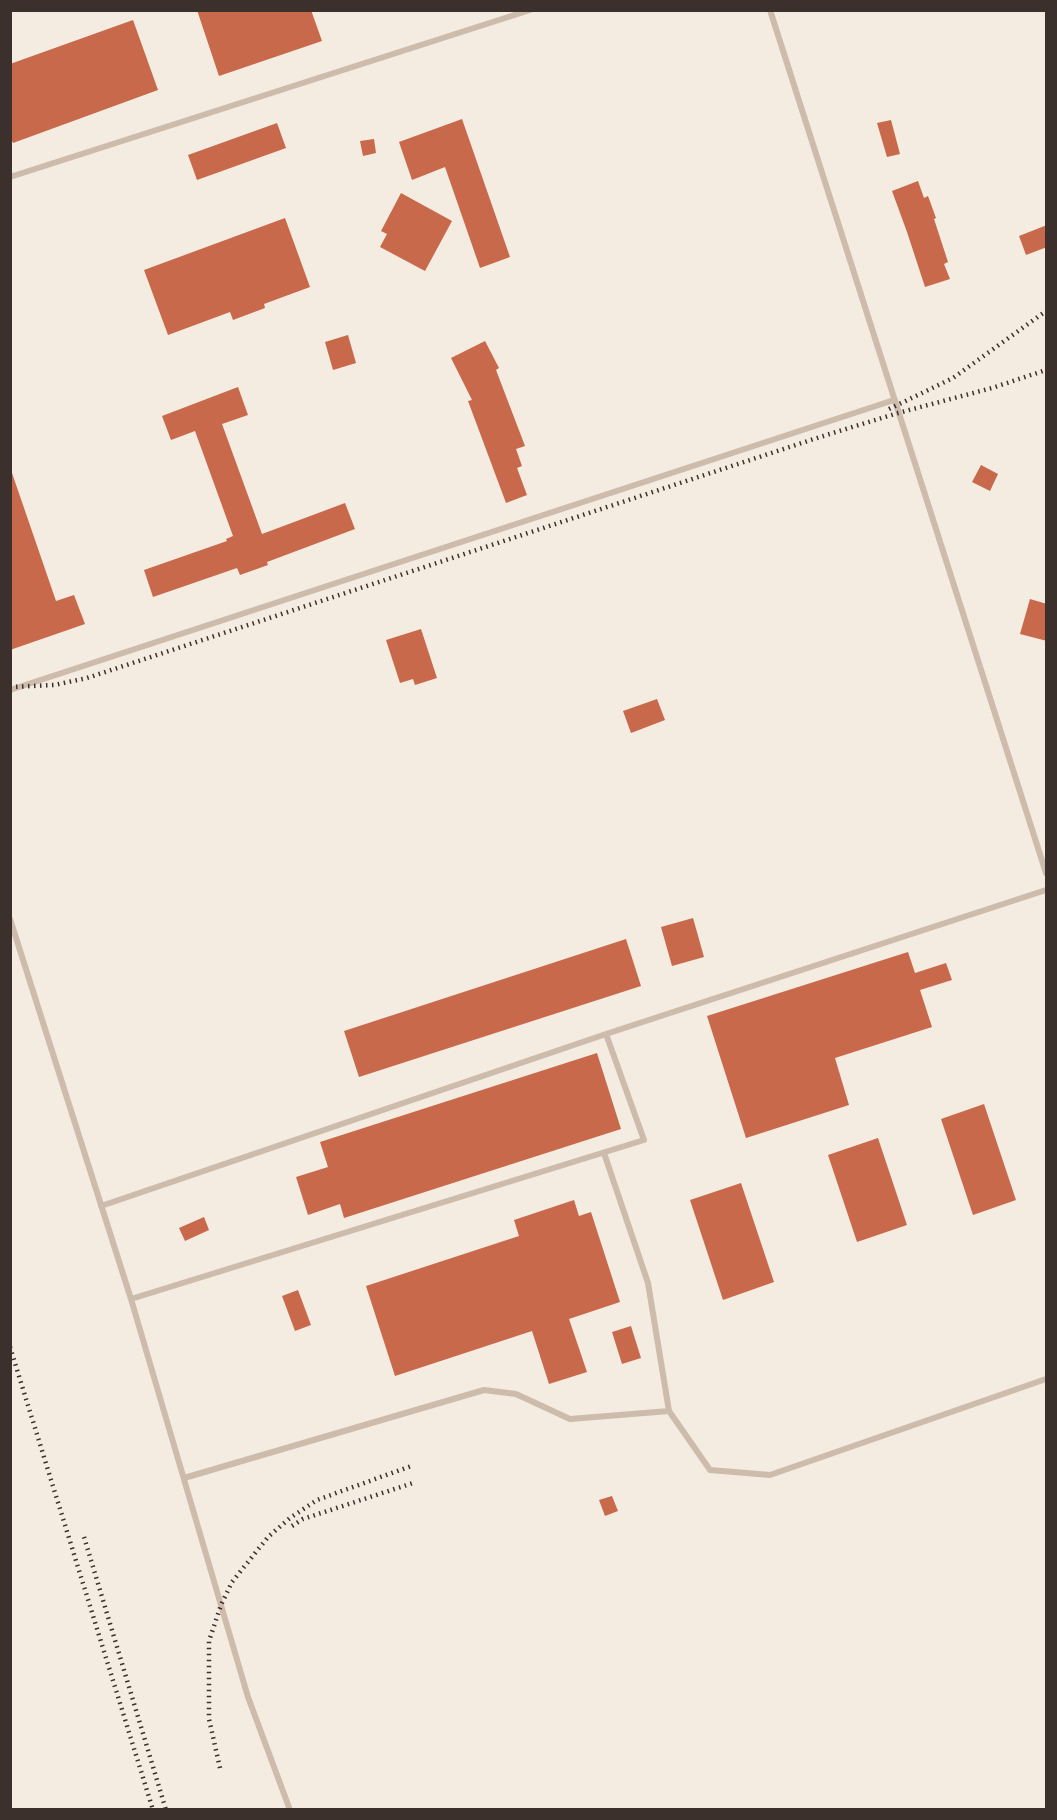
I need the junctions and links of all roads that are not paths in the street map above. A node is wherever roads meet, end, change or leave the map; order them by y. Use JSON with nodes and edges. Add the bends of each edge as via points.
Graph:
{"nodes":[{"id":1,"x":530,"y":10,"type":"edge"},
{"id":2,"x":770,"y":10,"type":"edge"},
{"id":3,"x":10,"y":177,"type":"edge"},
{"id":4,"x":894,"y":400,"type":"junction"},
{"id":5,"x":10,"y":690,"type":"edge"},
{"id":6,"x":1047,"y":873,"type":"edge"},
{"id":7,"x":1047,"y":890,"type":"edge"},
{"id":8,"x":10,"y":919,"type":"edge"},
{"id":9,"x":606,"y":1034,"type":"junction"},
{"id":10,"x":604,"y":1153,"type":"junction"},
{"id":11,"x":101,"y":1206,"type":"junction"},
{"id":12,"x":131,"y":1299,"type":"junction"},
{"id":13,"x":1047,"y":1379,"type":"edge"},
{"id":14,"x":669,"y":1411,"type":"junction"},
{"id":15,"x":184,"y":1478,"type":"junction"},
{"id":16,"x":290,"y":1809,"type":"edge"}],
"edges":[{"from":1,"to":3,"type":"lane"},
{"from":2,"to":4,"type":"lane"},
{"from":4,"to":5,"type":"lane"},
{"from":4,"to":6,"type":"lane"},
{"from":7,"to":9,"type":"lane"},
{"from":8,"to":11,"type":"lane"},
{"from":9,"to":10,"type":"lane","via":[[644,1140]]},
{"from":9,"to":11,"type":"lane"},
{"from":10,"to":12,"type":"lane"},
{"from":10,"to":14,"type":"lane","via":[[648,1283]]},
{"from":11,"to":12,"type":"lane"},
{"from":12,"to":15,"type":"lane"},
{"from":13,"to":14,"type":"lane","via":[[770,1475],[710,1470]]},
{"from":14,"to":15,"type":"lane","via":[[570,1419],[516,1394],[484,1390]]},
{"from":15,"to":16,"type":"lane","via":[[248,1697]]}]}
